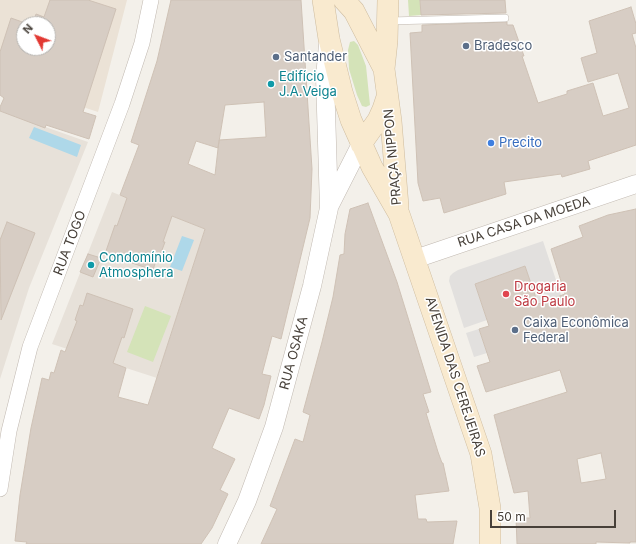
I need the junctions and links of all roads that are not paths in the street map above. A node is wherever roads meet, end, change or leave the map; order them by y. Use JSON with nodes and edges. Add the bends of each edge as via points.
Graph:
{"nodes":[{"id":1,"x":151,"y":0,"type":"edge"},
{"id":2,"x":323,"y":0,"type":"edge"},
{"id":3,"x":388,"y":0,"type":"edge"},
{"id":4,"x":353,"y":4,"type":"edge"},
{"id":5,"x":505,"y":18,"type":"dead end"},
{"id":6,"x":387,"y":21,"type":"junction"},
{"id":7,"x":329,"y":39,"type":"junction"},
{"id":8,"x":384,"y":69,"type":"junction"},
{"id":9,"x":387,"y":94,"type":"junction"},
{"id":10,"x":361,"y":144,"type":"junction"},
{"id":11,"x":328,"y":154,"type":"joint"},
{"id":12,"x":635,"y":185,"type":"edge"},
{"id":13,"x":329,"y":208,"type":"junction"},
{"id":14,"x":399,"y":214,"type":"junction"},
{"id":15,"x":415,"y":259,"type":"junction"},
{"id":16,"x":0,"y":489,"type":"edge"},
{"id":17,"x":227,"y":544,"type":"edge"},
{"id":18,"x":490,"y":544,"type":"edge"}],
"edges":[{"from":1,"to":16,"type":"street","name":"RUA TOGO","via":[[142,43],[122,104],[30,346],[10,431]]},
{"from":2,"to":7,"type":"main road","name":"PRAÇA NIPPON"},
{"from":3,"to":6,"type":"main road","name":"PRAÇA NIPPON"},
{"from":4,"to":7,"type":"main road"},
{"from":4,"to":8,"type":"main road","name":"PRAÇA NIPPON"},
{"from":5,"to":6,"type":"lane"},
{"from":6,"to":8,"type":"main road","name":"PRAÇA NIPPON"},
{"from":7,"to":10,"type":"main road","name":"PRAÇA NIPPON","via":[[342,92]]},
{"from":7,"to":11,"type":"street","name":"PRAÇA NIPPON","via":[[325,77]]},
{"from":8,"to":9,"type":"main road","name":"PRAÇA NIPPON"},
{"from":9,"to":10,"type":"main road","via":[[378,120]]},
{"from":9,"to":14,"type":"main road","name":"PRAÇA NIPPON"},
{"from":10,"to":13,"type":"street"},
{"from":10,"to":14,"type":"main road","name":"PRAÇA NIPPON"},
{"from":11,"to":13,"type":"street","name":"RUA OSAKA"},
{"from":12,"to":15,"type":"street","name":"RUA CASA DA MOEDA"},
{"from":13,"to":17,"type":"street","name":"RUA OSAKA","via":[[312,286],[274,427],[247,501]]},
{"from":14,"to":15,"type":"main road","name":"AVENIDA DAS CEREJEIRAS"},
{"from":15,"to":18,"type":"main road","name":"AVENIDA DAS CEREJEIRAS","via":[[482,454],[490,508]]}]}
